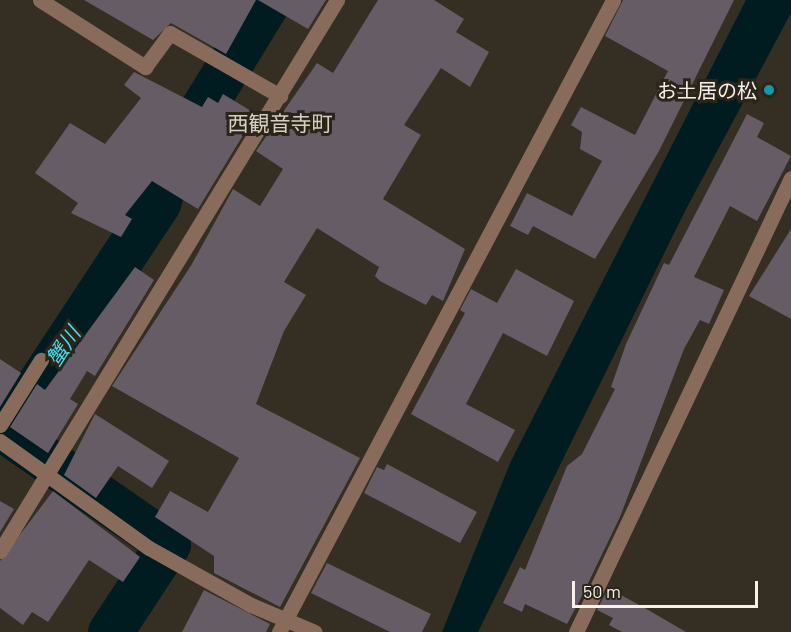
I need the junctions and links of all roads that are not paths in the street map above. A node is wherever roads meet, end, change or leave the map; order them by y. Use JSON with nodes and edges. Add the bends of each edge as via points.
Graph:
{"nodes":[{"id":1,"x":40,"y":0,"type":"edge"},
{"id":2,"x":337,"y":0,"type":"edge"},
{"id":3,"x":613,"y":0,"type":"edge"},
{"id":4,"x":280,"y":96,"type":"junction"},
{"id":5,"x":791,"y":178,"type":"edge"},
{"id":6,"x":41,"y":360,"type":"dead end"},
{"id":7,"x":0,"y":425,"type":"edge"},
{"id":8,"x":0,"y":441,"type":"edge"},
{"id":9,"x":44,"y":475,"type":"junction"},
{"id":10,"x":0,"y":550,"type":"edge"},
{"id":11,"x":282,"y":626,"type":"edge"},
{"id":12,"x":315,"y":632,"type":"edge"},
{"id":13,"x":576,"y":632,"type":"edge"}],
"edges":[{"from":1,"to":4,"type":"street","via":[[145,67],[170,33]]},
{"from":2,"to":4,"type":"street"},
{"from":3,"to":11,"type":"street","via":[[328,530]]},
{"from":4,"to":9,"type":"street"},
{"from":5,"to":13,"type":"street"},
{"from":6,"to":7,"type":"street"},
{"from":8,"to":9,"type":"street"},
{"from":9,"to":10,"type":"street"},
{"from":9,"to":11,"type":"street","via":[[149,548]]},
{"from":11,"to":12,"type":"street"}]}
